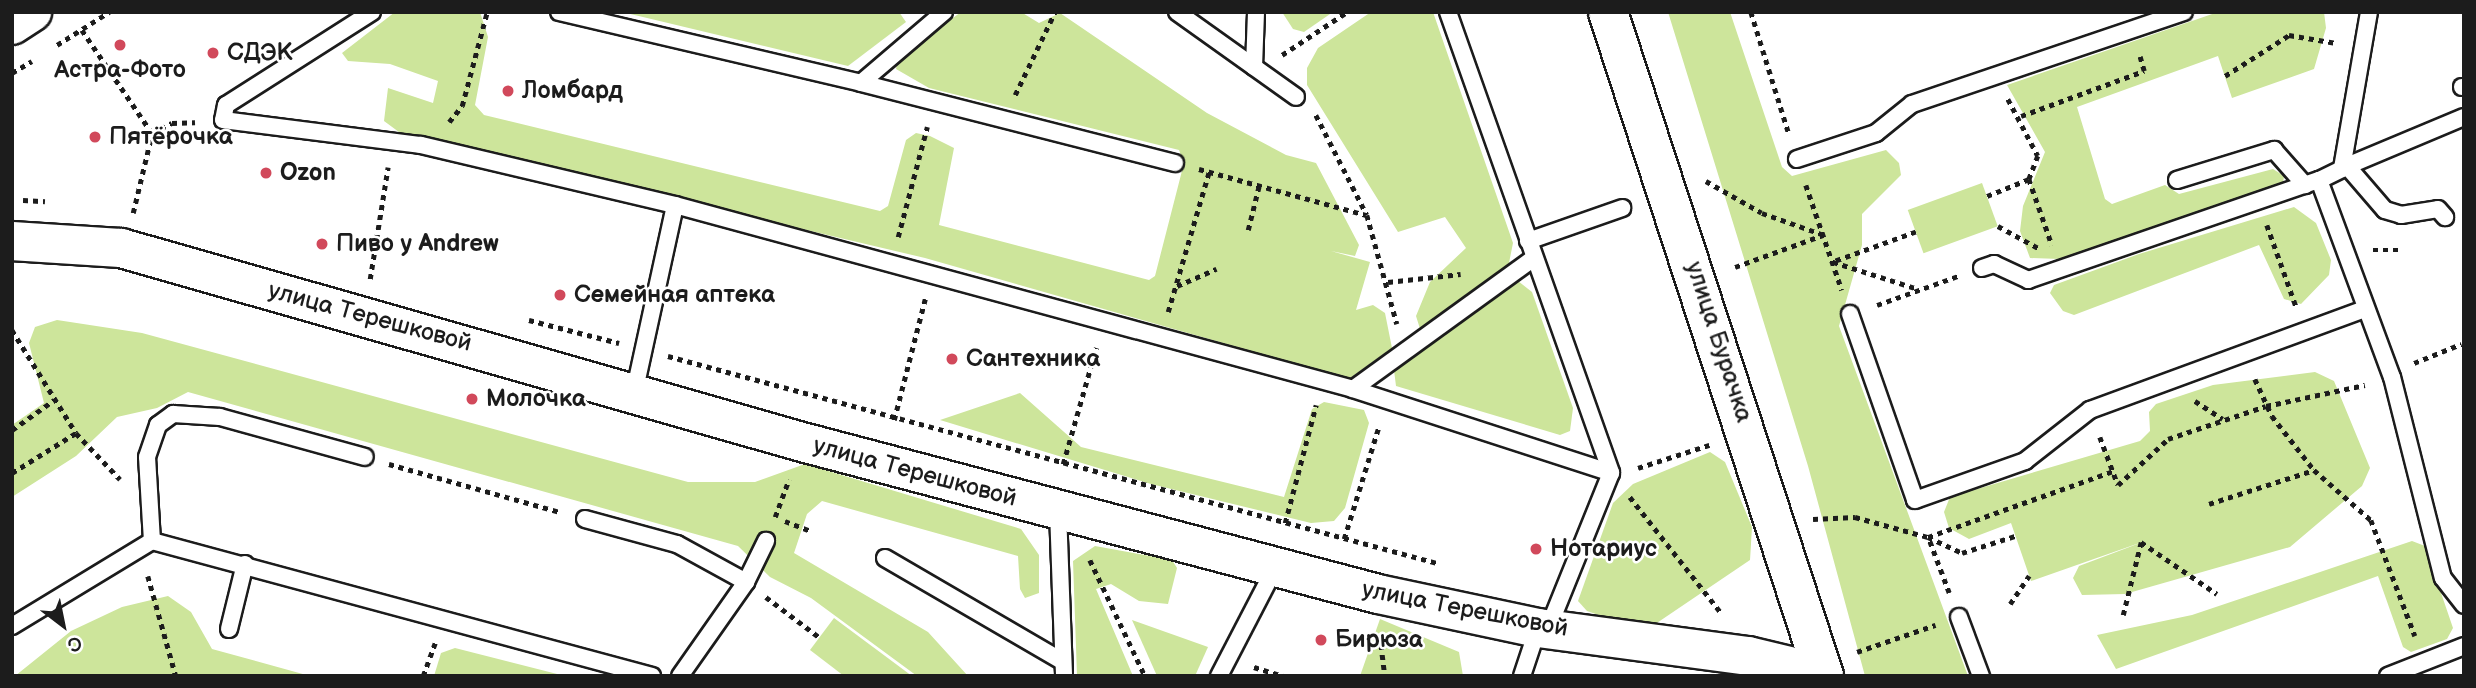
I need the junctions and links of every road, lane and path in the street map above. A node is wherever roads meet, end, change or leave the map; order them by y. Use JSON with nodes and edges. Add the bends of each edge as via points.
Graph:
{"nodes":[{"id":1,"x":32,"y":12,"type":"edge"},
{"id":2,"x":109,"y":12,"type":"edge"},
{"id":3,"x":487,"y":12,"type":"edge"},
{"id":4,"x":559,"y":12,"type":"edge"},
{"id":5,"x":944,"y":12,"type":"edge"},
{"id":6,"x":1055,"y":12,"type":"edge"},
{"id":7,"x":1177,"y":12,"type":"edge"},
{"id":8,"x":1256,"y":12,"type":"edge"},
{"id":9,"x":1347,"y":12,"type":"edge"},
{"id":10,"x":1448,"y":12,"type":"edge"},
{"id":11,"x":1608,"y":12,"type":"edge"},
{"id":12,"x":1751,"y":12,"type":"edge"},
{"id":13,"x":2184,"y":12,"type":"edge"},
{"id":14,"x":2369,"y":12,"type":"edge"},
{"id":15,"x":371,"y":13,"type":"edge"},
{"id":16,"x":12,"y":24,"type":"edge"},
{"id":17,"x":1301,"y":44,"type":"dead end"},
{"id":18,"x":2361,"y":50,"type":"junction"},
{"id":19,"x":1254,"y":67,"type":"junction"},
{"id":20,"x":2144,"y":71,"type":"dead end"},
{"id":21,"x":2225,"y":76,"type":"dead end"},
{"id":22,"x":861,"y":83,"type":"junction"},
{"id":23,"x":1296,"y":97,"type":"joint"},
{"id":24,"x":935,"y":100,"type":"junction"},
{"id":25,"x":2464,"y":117,"type":"edge"},
{"id":26,"x":1006,"y":119,"type":"junction"},
{"id":27,"x":223,"y":120,"type":"junction"},
{"id":28,"x":152,"y":133,"type":"junction"},
{"id":29,"x":393,"y":142,"type":"junction"},
{"id":30,"x":421,"y":145,"type":"junction"},
{"id":31,"x":1797,"y":159,"type":"junction"},
{"id":32,"x":1175,"y":163,"type":"joint"},
{"id":33,"x":2344,"y":167,"type":"junction"},
{"id":34,"x":1209,"y":172,"type":"junction"},
{"id":35,"x":2029,"y":179,"type":"junction"},
{"id":36,"x":2177,"y":180,"type":"dead end"},
{"id":37,"x":1706,"y":181,"type":"dead end"},
{"id":38,"x":2312,"y":182,"type":"junction"},
{"id":39,"x":1259,"y":186,"type":"junction"},
{"id":40,"x":1987,"y":196,"type":"dead end"},
{"id":41,"x":2258,"y":200,"type":"junction"},
{"id":42,"x":675,"y":205,"type":"junction"},
{"id":43,"x":1622,"y":208,"type":"dead end"},
{"id":44,"x":1367,"y":215,"type":"junction"},
{"id":45,"x":2445,"y":217,"type":"dead end"},
{"id":46,"x":131,"y":221,"type":"dead end"},
{"id":47,"x":1998,"y":226,"type":"dead end"},
{"id":48,"x":1248,"y":230,"type":"dead end"},
{"id":49,"x":1916,"y":232,"type":"dead end"},
{"id":50,"x":1824,"y":235,"type":"junction"},
{"id":51,"x":12,"y":241,"type":"edge"},
{"id":52,"x":1528,"y":241,"type":"junction"},
{"id":53,"x":1534,"y":258,"type":"junction"},
{"id":54,"x":891,"y":261,"type":"junction"},
{"id":55,"x":1833,"y":262,"type":"junction"},
{"id":56,"x":1735,"y":267,"type":"dead end"},
{"id":57,"x":1982,"y":268,"type":"joint"},
{"id":58,"x":1216,"y":269,"type":"dead end"},
{"id":59,"x":2060,"y":269,"type":"junction"},
{"id":60,"x":1472,"y":270,"type":"dead end"},
{"id":61,"x":932,"y":274,"type":"junction"},
{"id":62,"x":369,"y":279,"type":"dead end"},
{"id":63,"x":1388,"y":282,"type":"junction"},
{"id":64,"x":1919,"y":290,"type":"junction"},
{"id":65,"x":2364,"y":309,"type":"junction"},
{"id":66,"x":1850,"y":314,"type":"junction"},
{"id":67,"x":1104,"y":320,"type":"junction"},
{"id":68,"x":12,"y":330,"type":"edge"},
{"id":69,"x":2304,"y":330,"type":"junction"},
{"id":70,"x":2461,"y":345,"type":"dead end"},
{"id":71,"x":642,"y":349,"type":"junction"},
{"id":72,"x":1403,"y":356,"type":"junction"},
{"id":73,"x":2392,"y":375,"type":"junction"},
{"id":74,"x":1323,"y":381,"type":"junction"},
{"id":75,"x":1353,"y":389,"type":"junction"},
{"id":76,"x":635,"y":390,"type":"junction"},
{"id":77,"x":54,"y":400,"type":"junction"},
{"id":78,"x":1387,"y":400,"type":"junction"},
{"id":79,"x":2266,"y":406,"type":"junction"},
{"id":80,"x":894,"y":420,"type":"junction"},
{"id":81,"x":12,"y":430,"type":"edge"},
{"id":82,"x":2107,"y":455,"type":"dead end"},
{"id":83,"x":365,"y":457,"type":"joint"},
{"id":84,"x":1063,"y":465,"type":"junction"},
{"id":85,"x":2314,"y":470,"type":"junction"},
{"id":86,"x":2113,"y":471,"type":"junction"},
{"id":87,"x":12,"y":473,"type":"edge"},
{"id":88,"x":1611,"y":473,"type":"junction"},
{"id":89,"x":790,"y":477,"type":"dead end"},
{"id":90,"x":2209,"y":504,"type":"dead end"},
{"id":91,"x":775,"y":517,"type":"junction"},
{"id":92,"x":585,"y":519,"type":"joint"},
{"id":93,"x":1058,"y":519,"type":"junction"},
{"id":94,"x":1808,"y":519,"type":"dead end"},
{"id":95,"x":1285,"y":523,"type":"junction"},
{"id":96,"x":809,"y":530,"type":"dead end"},
{"id":97,"x":2015,"y":536,"type":"dead end"},
{"id":98,"x":1928,"y":537,"type":"junction"},
{"id":99,"x":1344,"y":539,"type":"junction"},
{"id":100,"x":766,"y":541,"type":"joint"},
{"id":101,"x":147,"y":544,"type":"junction"},
{"id":102,"x":885,"y":558,"type":"dead end"},
{"id":103,"x":245,"y":564,"type":"junction"},
{"id":104,"x":1276,"y":566,"type":"junction"},
{"id":105,"x":1449,"y":566,"type":"dead end"},
{"id":106,"x":2029,"y":576,"type":"dead end"},
{"id":107,"x":746,"y":582,"type":"junction"},
{"id":108,"x":2217,"y":594,"type":"dead end"},
{"id":109,"x":2010,"y":604,"type":"dead end"},
{"id":110,"x":2464,"y":606,"type":"edge"},
{"id":111,"x":2123,"y":615,"type":"dead end"},
{"id":112,"x":1958,"y":617,"type":"junction"},
{"id":113,"x":1729,"y":623,"type":"dead end"},
{"id":114,"x":14,"y":626,"type":"edge"},
{"id":115,"x":1543,"y":628,"type":"junction"},
{"id":116,"x":229,"y":629,"type":"dead end"},
{"id":117,"x":819,"y":637,"type":"dead end"},
{"id":118,"x":434,"y":646,"type":"dead end"},
{"id":119,"x":2464,"y":646,"type":"edge"},
{"id":120,"x":2424,"y":662,"type":"junction"},
{"id":121,"x":1247,"y":665,"type":"dead end"},
{"id":122,"x":1062,"y":668,"type":"edge"},
{"id":123,"x":1832,"y":668,"type":"edge"},
{"id":124,"x":176,"y":676,"type":"edge"},
{"id":125,"x":423,"y":676,"type":"edge"},
{"id":126,"x":652,"y":676,"type":"edge"},
{"id":127,"x":680,"y":676,"type":"edge"},
{"id":128,"x":1146,"y":676,"type":"edge"},
{"id":129,"x":1219,"y":676,"type":"edge"},
{"id":130,"x":1284,"y":676,"type":"edge"},
{"id":131,"x":1522,"y":676,"type":"edge"},
{"id":132,"x":1981,"y":676,"type":"edge"},
{"id":133,"x":2388,"y":676,"type":"edge"}],
"edges":[{"from":1,"to":16,"type":"main road"},
{"from":2,"to":28,"type":"path","via":[[82,30]]},
{"from":3,"to":30,"type":"path","via":[[462,106]]},
{"from":4,"to":22,"type":"lane"},
{"from":5,"to":22,"type":"lane"},
{"from":6,"to":26,"type":"path"},
{"from":7,"to":19,"type":"lane"},
{"from":8,"to":19,"type":"lane"},
{"from":9,"to":17,"type":"path"},
{"from":10,"to":52,"type":"lane"},
{"from":11,"to":123,"type":"main road","name":"улица Бурачка"},
{"from":12,"to":31,"type":"path"},
{"from":13,"to":31,"type":"lane","via":[[1912,104],[1876,133]]},
{"from":14,"to":18,"type":"lane"},
{"from":15,"to":27,"type":"lane","via":[[226,105]]},
{"from":18,"to":21,"type":"path","via":[[2289,35]]},
{"from":18,"to":33,"type":"lane"},
{"from":19,"to":23,"type":"lane"},
{"from":20,"to":35,"type":"path","via":[[2020,114],[2038,156]]},
{"from":22,"to":24,"type":"lane"},
{"from":23,"to":44,"type":"path","via":[[1315,113]]},
{"from":24,"to":26,"type":"lane"},
{"from":24,"to":54,"type":"path"},
{"from":25,"to":33,"type":"lane"},
{"from":26,"to":32,"type":"lane"},
{"from":27,"to":28,"type":"path","via":[[172,123]]},
{"from":27,"to":29,"type":"lane"},
{"from":28,"to":46,"type":"path"},
{"from":29,"to":30,"type":"lane"},
{"from":29,"to":62,"type":"path"},
{"from":30,"to":42,"type":"lane"},
{"from":31,"to":50,"type":"path"},
{"from":32,"to":34,"type":"path"},
{"from":33,"to":38,"type":"lane"},
{"from":33,"to":45,"type":"lane","via":[[2385,210],[2401,215],[2438,209]]},
{"from":34,"to":39,"type":"path"},
{"from":34,"to":58,"type":"path","via":[[1176,287]]},
{"from":35,"to":40,"type":"path"},
{"from":35,"to":59,"type":"path"},
{"from":36,"to":38,"type":"lane","via":[[2274,150]]},
{"from":37,"to":50,"type":"path","via":[[1762,213]]},
{"from":38,"to":41,"type":"lane"},
{"from":38,"to":65,"type":"lane"},
{"from":39,"to":44,"type":"path"},
{"from":39,"to":48,"type":"path"},
{"from":41,"to":59,"type":"lane"},
{"from":41,"to":69,"type":"path"},
{"from":42,"to":54,"type":"lane"},
{"from":42,"to":71,"type":"lane"},
{"from":43,"to":52,"type":"lane"},
{"from":44,"to":63,"type":"path"},
{"from":47,"to":59,"type":"path","via":[[2034,242]]},
{"from":49,"to":55,"type":"path"},
{"from":50,"to":55,"type":"path"},
{"from":50,"to":56,"type":"path"},
{"from":51,"to":76,"type":"main road","name":"улица Терешковой","via":[[121,248]]},
{"from":52,"to":53,"type":"lane"},
{"from":53,"to":72,"type":"lane"},
{"from":53,"to":88,"type":"lane"},
{"from":54,"to":61,"type":"lane"},
{"from":55,"to":64,"type":"path"},
{"from":55,"to":66,"type":"path"},
{"from":57,"to":59,"type":"lane","via":[[1994,264],[2028,280]]},
{"from":57,"to":64,"type":"path"},
{"from":60,"to":63,"type":"path"},
{"from":61,"to":67,"type":"lane"},
{"from":61,"to":80,"type":"path"},
{"from":63,"to":72,"type":"path"},
{"from":64,"to":66,"type":"path"},
{"from":65,"to":69,"type":"lane"},
{"from":65,"to":73,"type":"lane"},
{"from":66,"to":69,"type":"lane","via":[[1915,500],[2025,461],[2090,410]]},
{"from":67,"to":74,"type":"lane"},
{"from":67,"to":84,"type":"path"},
{"from":68,"to":77,"type":"path"},
{"from":70,"to":73,"type":"path"},
{"from":71,"to":76,"type":"lane"},
{"from":71,"to":80,"type":"path"},
{"from":72,"to":75,"type":"lane"},
{"from":73,"to":79,"type":"path"},
{"from":73,"to":110,"type":"lane","via":[[2442,578]]},
{"from":74,"to":75,"type":"lane"},
{"from":74,"to":95,"type":"path"},
{"from":75,"to":78,"type":"lane"},
{"from":76,"to":93,"type":"main road","name":"улица Терешковой"},
{"from":77,"to":81,"type":"path"},
{"from":77,"to":87,"type":"path","via":[[76,433]]},
{"from":78,"to":88,"type":"lane"},
{"from":78,"to":99,"type":"path"},
{"from":79,"to":85,"type":"path"},
{"from":79,"to":86,"type":"path","via":[[2168,439],[2118,485]]},
{"from":80,"to":84,"type":"path"},
{"from":82,"to":86,"type":"path"},
{"from":83,"to":92,"type":"path"},
{"from":83,"to":101,"type":"lane","via":[[209,415],[173,414],[158,425],[147,457]]},
{"from":84,"to":95,"type":"path"},
{"from":85,"to":90,"type":"path"},
{"from":85,"to":120,"type":"path","via":[[2371,520]]},
{"from":86,"to":98,"type":"path"},
{"from":88,"to":113,"type":"path"},
{"from":88,"to":115,"type":"lane"},
{"from":89,"to":91,"type":"path"},
{"from":91,"to":96,"type":"path"},
{"from":91,"to":100,"type":"path"},
{"from":92,"to":107,"type":"lane","via":[[677,544]]},
{"from":93,"to":104,"type":"main road","name":"улица Терешковой"},
{"from":93,"to":122,"type":"lane"},
{"from":93,"to":128,"type":"path","via":[[1089,558]]},
{"from":94,"to":98,"type":"path","via":[[1855,517]]},
{"from":95,"to":99,"type":"path"},
{"from":97,"to":98,"type":"path","via":[[1962,553]]},
{"from":98,"to":112,"type":"path"},
{"from":99,"to":105,"type":"path"},
{"from":100,"to":107,"type":"lane"},
{"from":101,"to":103,"type":"lane"},
{"from":101,"to":114,"type":"lane"},
{"from":101,"to":124,"type":"path","via":[[158,631]]},
{"from":102,"to":122,"type":"lane"},
{"from":103,"to":116,"type":"lane"},
{"from":103,"to":126,"type":"lane","via":[[542,651]]},
{"from":104,"to":115,"type":"main road","name":"улица Терешковой"},
{"from":104,"to":129,"type":"lane"},
{"from":106,"to":109,"type":"path"},
{"from":107,"to":117,"type":"path"},
{"from":107,"to":127,"type":"lane"},
{"from":108,"to":111,"type":"path","via":[[2140,542],[2133,592]]},
{"from":112,"to":123,"type":"path"},
{"from":112,"to":132,"type":"lane"},
{"from":115,"to":123,"type":"main road","name":"улица Терешковой"},
{"from":115,"to":131,"type":"lane"},
{"from":118,"to":125,"type":"path"},
{"from":119,"to":120,"type":"lane"},
{"from":120,"to":133,"type":"lane"},
{"from":121,"to":130,"type":"path"}]}
